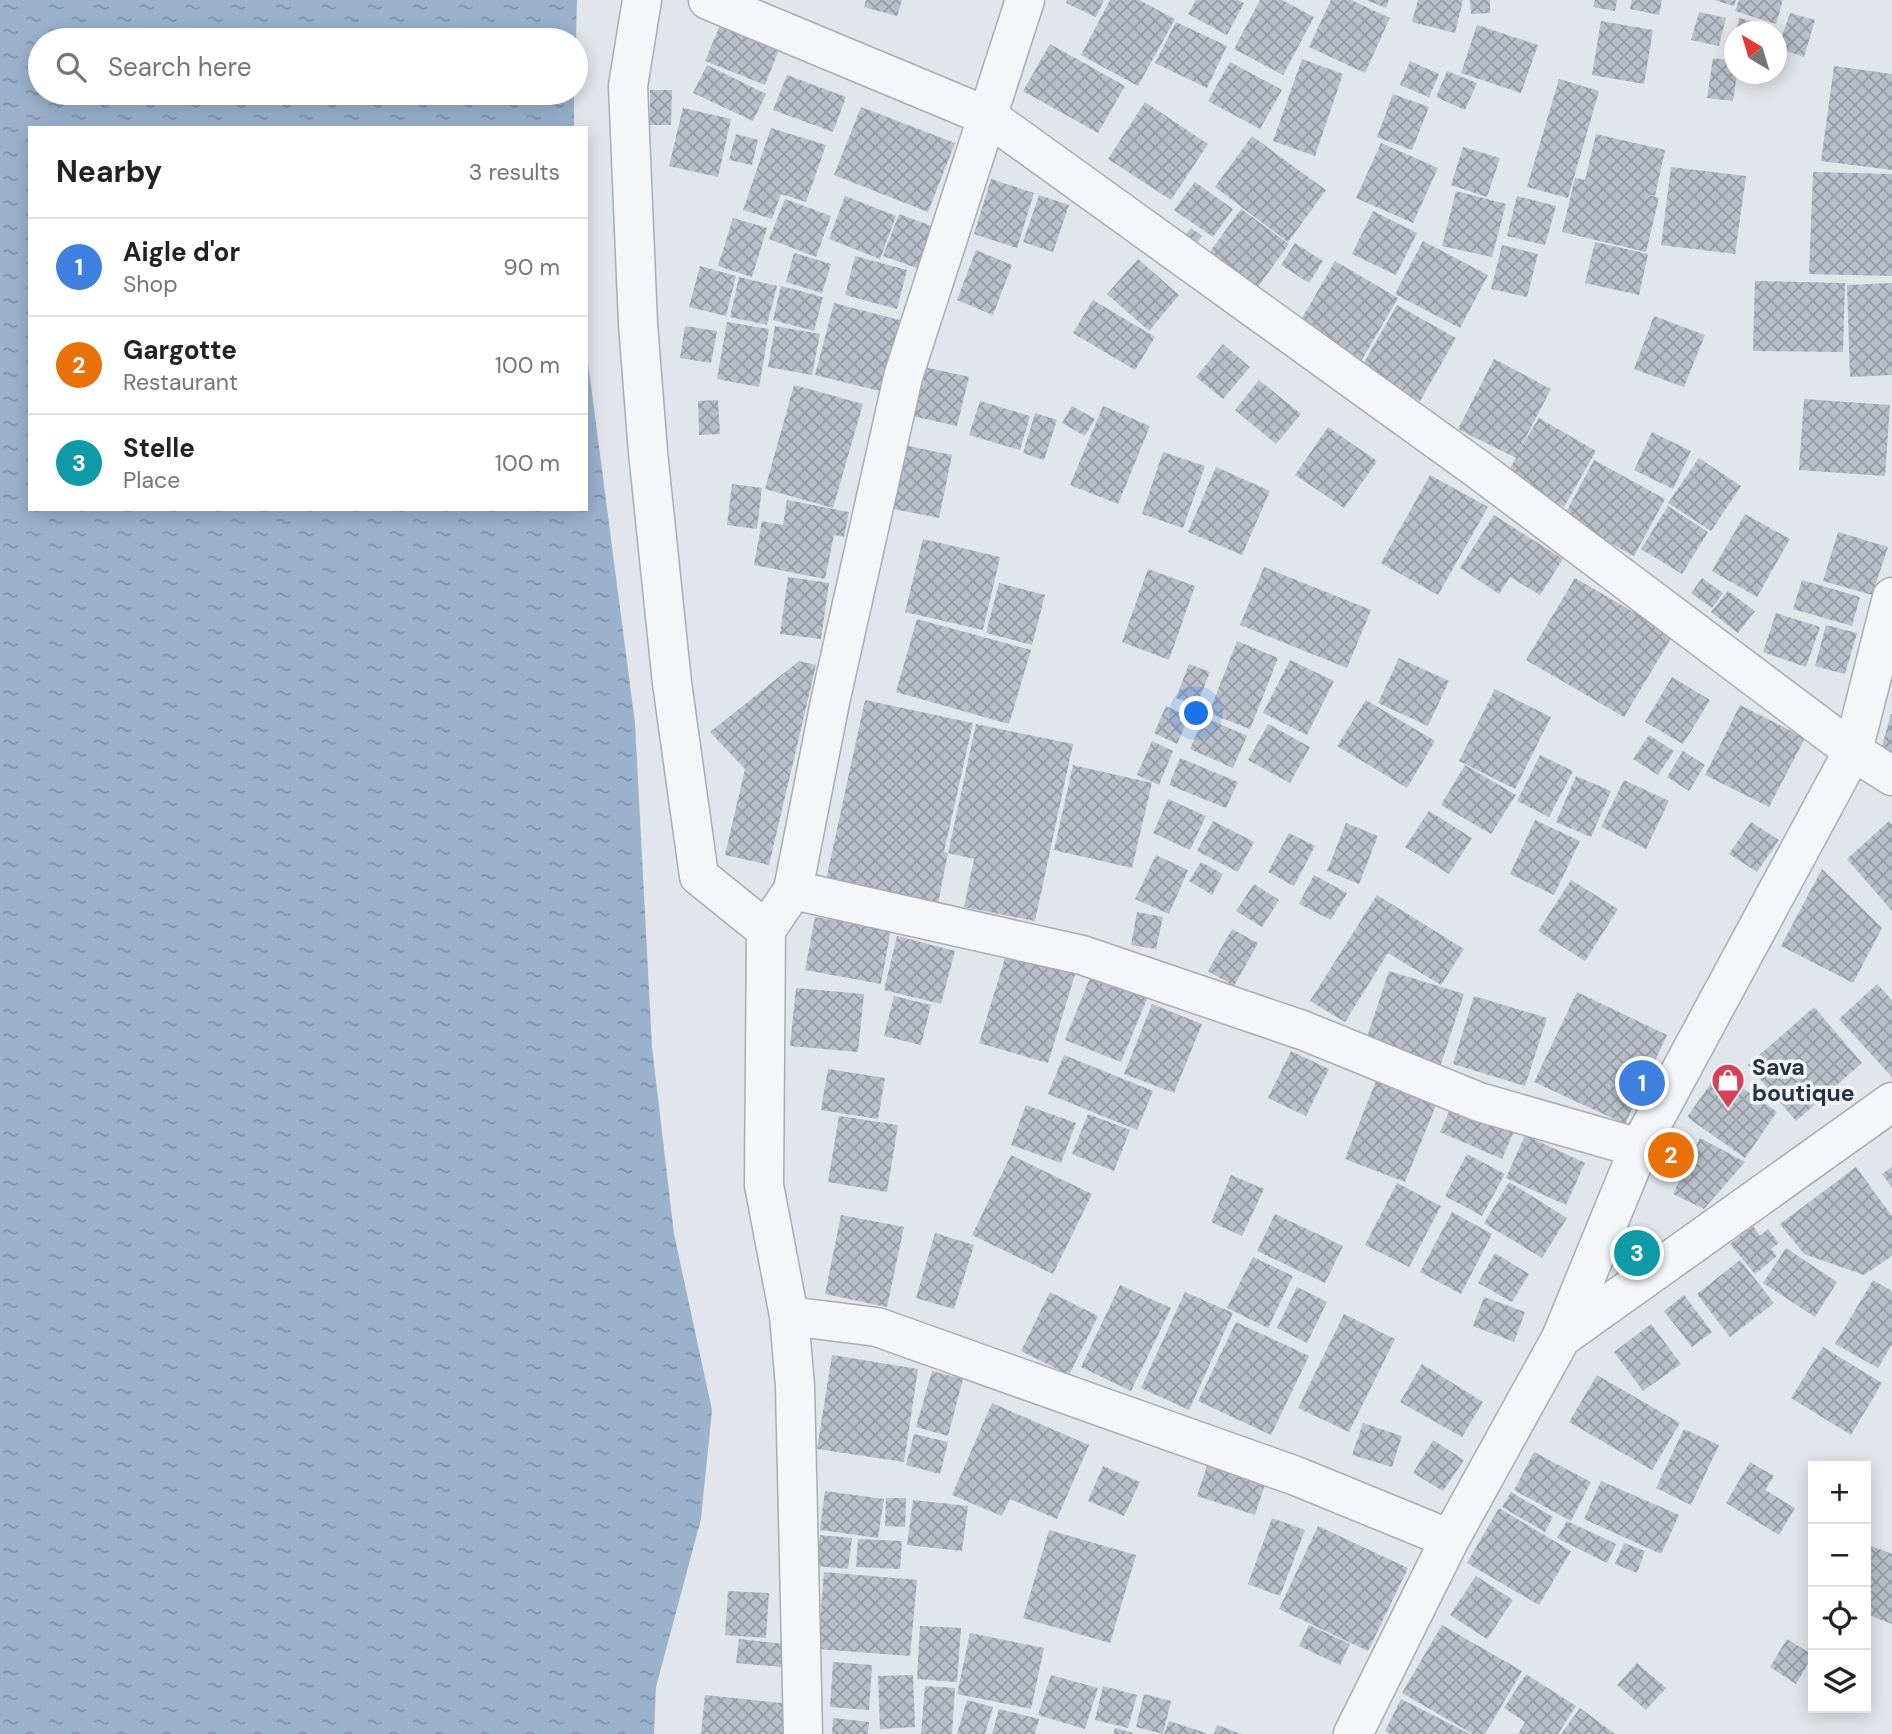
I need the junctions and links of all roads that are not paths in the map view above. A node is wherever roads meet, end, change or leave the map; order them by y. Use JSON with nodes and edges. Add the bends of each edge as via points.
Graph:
{"nodes":[{"id":1,"x":642,"y":0,"type":"edge"},
{"id":2,"x":708,"y":0,"type":"edge"},
{"id":3,"x":1025,"y":0,"type":"edge"},
{"id":4,"x":989,"y":117,"type":"junction"},
{"id":5,"x":1892,"y":597,"type":"edge"},
{"id":6,"x":1853,"y":751,"type":"junction"},
{"id":7,"x":1892,"y":776,"type":"edge"},
{"id":8,"x":793,"y":890,"type":"junction"},
{"id":9,"x":766,"y":930,"type":"junction"},
{"id":10,"x":1892,"y":1102,"type":"edge"},
{"id":11,"x":1639,"y":1148,"type":"junction"},
{"id":12,"x":789,"y":1317,"type":"junction"},
{"id":13,"x":1561,"y":1338,"type":"junction"},
{"id":14,"x":1450,"y":1539,"type":"junction"},
{"id":15,"x":803,"y":1734,"type":"edge"},
{"id":16,"x":1353,"y":1734,"type":"edge"}],
"edges":[{"from":1,"to":9,"type":"street","via":[[628,86],[638,324],[672,683],[699,876]]},
{"from":2,"to":4,"type":"street"},
{"from":3,"to":4,"type":"street"},
{"from":4,"to":6,"type":"street","via":[[1479,470]]},
{"from":4,"to":8,"type":"street","via":[[903,376]]},
{"from":5,"to":6,"type":"street"},
{"from":6,"to":7,"type":"street"},
{"from":6,"to":11,"type":"street"},
{"from":8,"to":9,"type":"street"},
{"from":8,"to":11,"type":"street","via":[[1082,955],[1302,1030],[1479,1102]]},
{"from":9,"to":12,"type":"street","via":[[764,1185]]},
{"from":10,"to":13,"type":"street"},
{"from":11,"to":13,"type":"street"},
{"from":12,"to":14,"type":"street","via":[[877,1327],[1296,1476]]},
{"from":12,"to":15,"type":"street","via":[[795,1386]]},
{"from":13,"to":14,"type":"street"},
{"from":14,"to":16,"type":"street"}]}
